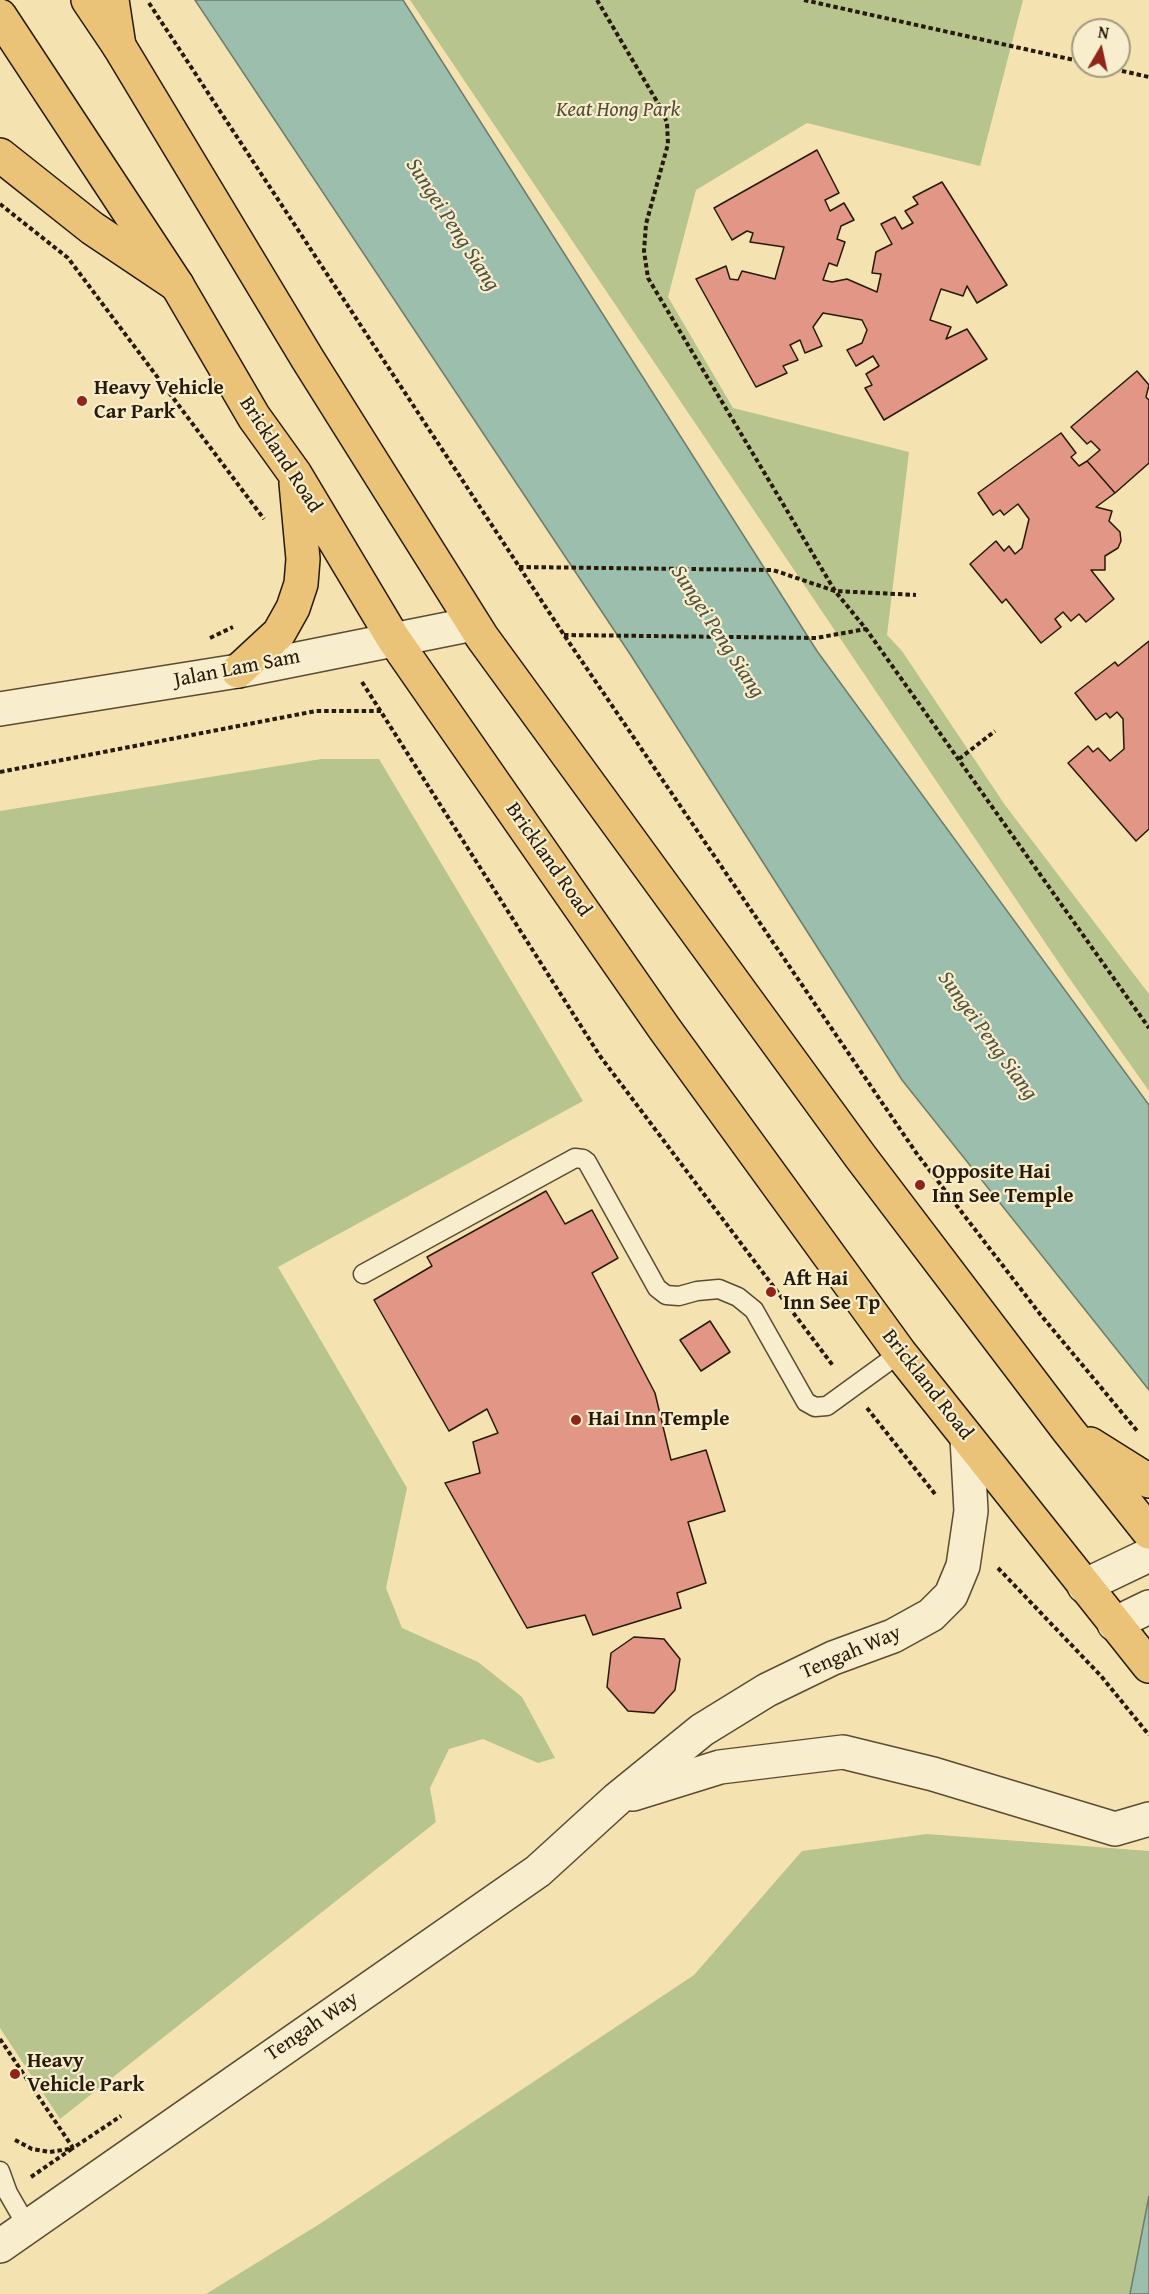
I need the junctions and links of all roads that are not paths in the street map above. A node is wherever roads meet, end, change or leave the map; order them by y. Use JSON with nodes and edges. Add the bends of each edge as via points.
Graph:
{"nodes":[{"id":1,"x":88,"y":0,"type":"edge"},
{"id":2,"x":112,"y":0,"type":"edge"},
{"id":3,"x":0,"y":16,"type":"edge"},
{"id":4,"x":119,"y":45,"type":"junction"},
{"id":5,"x":0,"y":155,"type":"edge"},
{"id":6,"x":177,"y":285,"type":"junction"},
{"id":7,"x":295,"y":474,"type":"junction"},
{"id":8,"x":473,"y":624,"type":"junction"},
{"id":9,"x":393,"y":638,"type":"junction"},
{"id":10,"x":237,"y":671,"type":"junction"},
{"id":11,"x":0,"y":709,"type":"edge"},
{"id":12,"x":363,"y":1274,"type":"dead end"},
{"id":13,"x":900,"y":1353,"type":"junction"},
{"id":14,"x":1068,"y":1430,"type":"junction"},
{"id":15,"x":967,"y":1438,"type":"junction"},
{"id":16,"x":1149,"y":1481,"type":"edge"},
{"id":17,"x":1149,"y":1532,"type":"edge"},
{"id":18,"x":1149,"y":1555,"type":"edge"},
{"id":19,"x":1084,"y":1586,"type":"junction"},
{"id":20,"x":1149,"y":1607,"type":"edge"},
{"id":21,"x":1114,"y":1624,"type":"junction"},
{"id":22,"x":1149,"y":1666,"type":"edge"},
{"id":23,"x":617,"y":1799,"type":"junction"},
{"id":24,"x":1149,"y":1819,"type":"edge"},
{"id":25,"x":0,"y":2171,"type":"edge"},
{"id":26,"x":27,"y":2226,"type":"junction"},
{"id":27,"x":0,"y":2246,"type":"edge"}],
"edges":[{"from":1,"to":4,"type":"main road"},
{"from":2,"to":4,"type":"main road"},
{"from":3,"to":6,"type":"main road","name":"Brickland Road"},
{"from":4,"to":8,"type":"main road"},
{"from":5,"to":6,"type":"main road","via":[[92,228]]},
{"from":6,"to":7,"type":"main road","name":"Brickland Road","via":[[254,417]]},
{"from":7,"to":9,"type":"main road","name":"Brickland Road"},
{"from":7,"to":10,"type":"main road","via":[[303,559],[301,584],[279,633]]},
{"from":8,"to":9,"type":"street","name":"Jalan Lam Sam"},
{"from":8,"to":14,"type":"main road","via":[[860,1156]]},
{"from":9,"to":10,"type":"street","name":"Jalan Lam Sam"},
{"from":9,"to":13,"type":"main road","name":"Brickland Road","via":[[664,1028]]},
{"from":10,"to":11,"type":"street","name":"Jalan Lam Sam"},
{"from":12,"to":13,"type":"lane","via":[[575,1158],[583,1159],[657,1288],[666,1295],[719,1289],[738,1297],[754,1310],[806,1402],[815,1407],[827,1406]]},
{"from":13,"to":15,"type":"main road","name":"Brickland Road"},
{"from":14,"to":16,"type":"main road"},
{"from":14,"to":17,"type":"main road"},
{"from":15,"to":19,"type":"main road","name":"Brickland Road"},
{"from":15,"to":23,"type":"street","name":"Tengah Way","via":[[969,1535],[963,1566],[951,1595],[931,1615],[893,1636],[833,1658],[767,1690],[702,1730]]},
{"from":18,"to":19,"type":"street"},
{"from":19,"to":21,"type":"main road","name":"Brickland Road"},
{"from":20,"to":21,"type":"street"},
{"from":21,"to":22,"type":"main road","name":"Brickland Road"},
{"from":23,"to":24,"type":"street","name":"Tengah Way","via":[[720,1767],[843,1752],[933,1774],[1115,1829]]},
{"from":23,"to":26,"type":"street","name":"Tengah Way","via":[[538,1871]]},
{"from":25,"to":26,"type":"lane"},
{"from":26,"to":27,"type":"street","name":"Tengah Way"}]}
